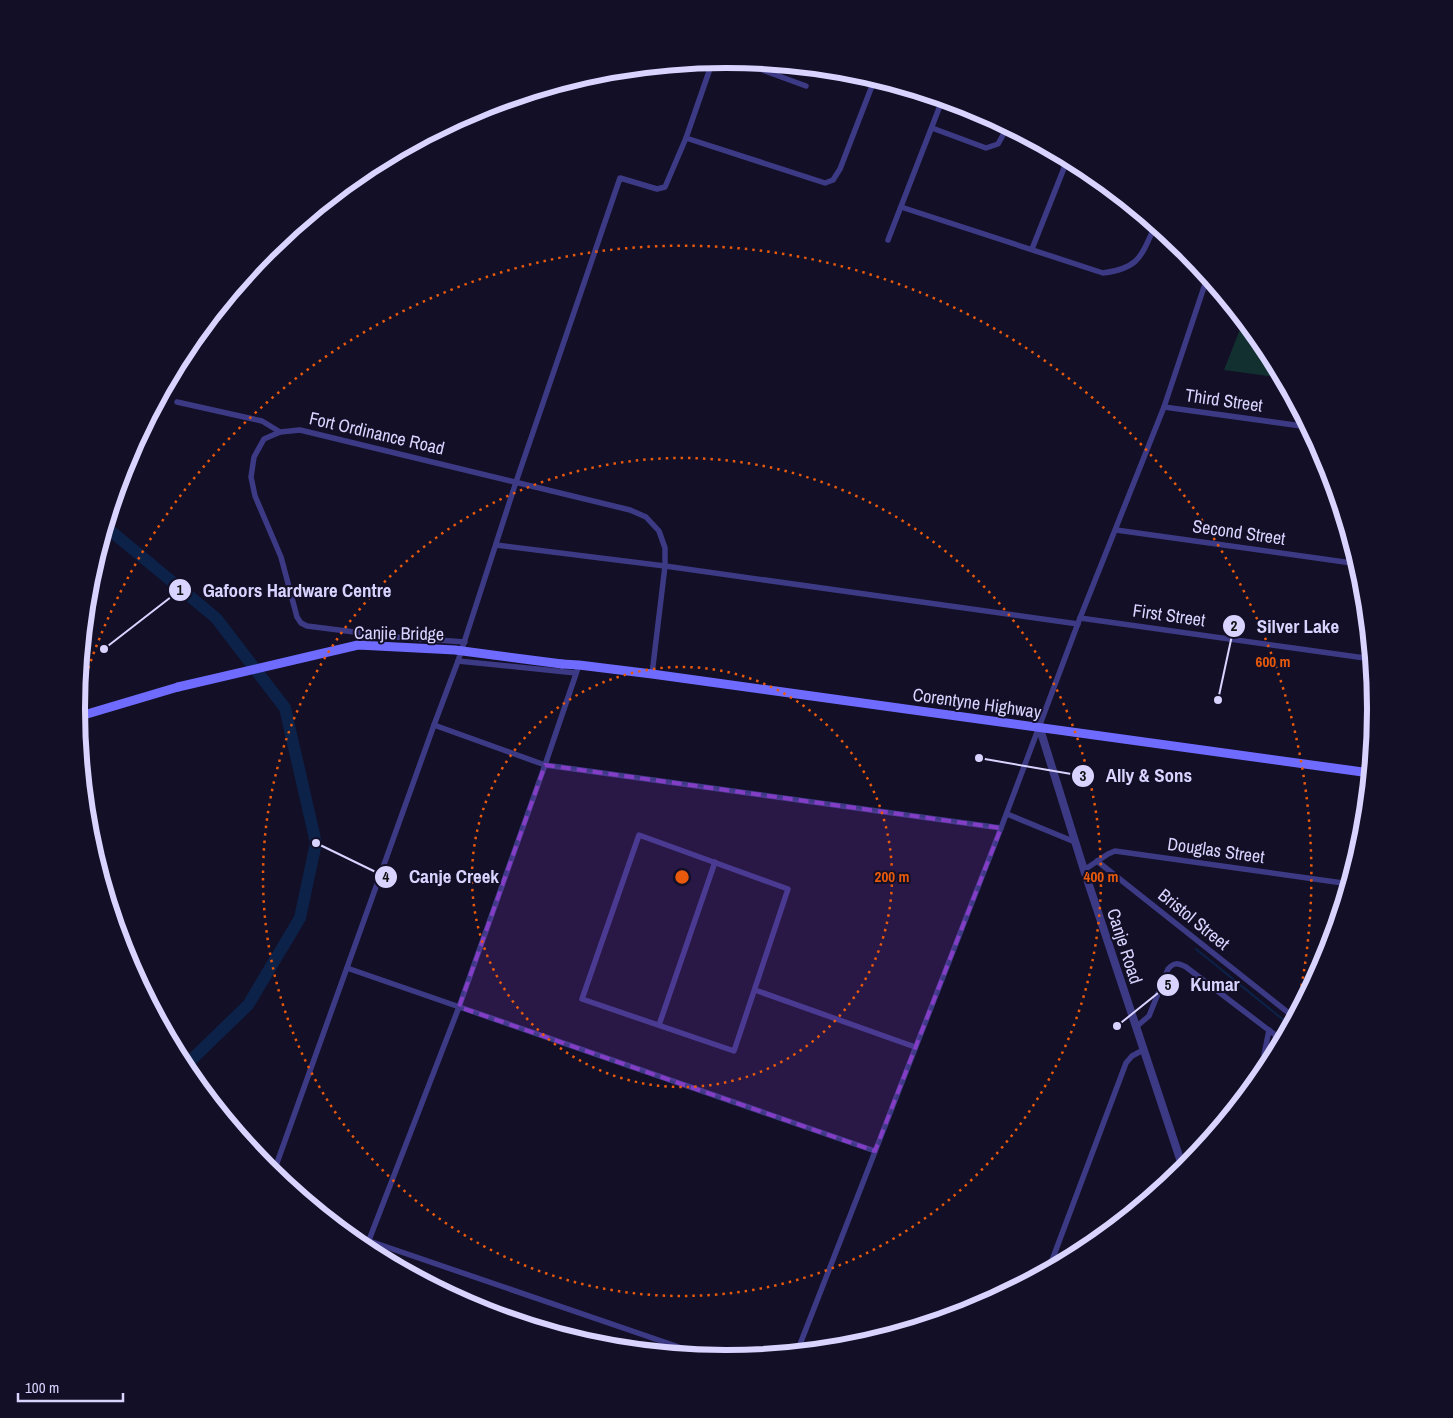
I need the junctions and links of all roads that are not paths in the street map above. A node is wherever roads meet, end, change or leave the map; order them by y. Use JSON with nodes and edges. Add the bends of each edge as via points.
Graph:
{"nodes":[{"id":1,"x":711,"y":68,"type":"edge"},
{"id":2,"x":758,"y":69,"type":"edge"},
{"id":3,"x":873,"y":85,"type":"edge"},
{"id":4,"x":806,"y":86,"type":"dead end"},
{"id":5,"x":941,"y":105,"type":"edge"},
{"id":6,"x":932,"y":128,"type":"junction"},
{"id":7,"x":1005,"y":132,"type":"edge"},
{"id":8,"x":686,"y":138,"type":"junction"},
{"id":9,"x":1065,"y":165,"type":"edge"},
{"id":10,"x":901,"y":207,"type":"junction"},
{"id":11,"x":1153,"y":231,"type":"edge"},
{"id":12,"x":888,"y":240,"type":"dead end"},
{"id":13,"x":1032,"y":249,"type":"junction"},
{"id":14,"x":1206,"y":282,"type":"edge"},
{"id":15,"x":177,"y":402,"type":"dead end"},
{"id":16,"x":1164,"y":406,"type":"junction"},
{"id":17,"x":1302,"y":426,"type":"edge"},
{"id":18,"x":280,"y":432,"type":"junction"},
{"id":19,"x":516,"y":482,"type":"junction"},
{"id":20,"x":1116,"y":530,"type":"junction"},
{"id":21,"x":496,"y":545,"type":"junction"},
{"id":22,"x":1351,"y":563,"type":"edge"},
{"id":23,"x":665,"y":566,"type":"junction"},
{"id":24,"x":1079,"y":621,"type":"junction"},
{"id":25,"x":465,"y":642,"type":"junction"},
{"id":26,"x":1366,"y":658,"type":"edge"},
{"id":27,"x":458,"y":661,"type":"junction"},
{"id":28,"x":577,"y":669,"type":"junction"},
{"id":29,"x":652,"y":674,"type":"junction"},
{"id":30,"x":85,"y":715,"type":"edge"},
{"id":31,"x":434,"y":725,"type":"junction"},
{"id":32,"x":1040,"y":728,"type":"junction"},
{"id":33,"x":546,"y":765,"type":"junction"},
{"id":34,"x":1365,"y":772,"type":"edge"},
{"id":35,"x":1007,"y":814,"type":"junction"},
{"id":36,"x":1002,"y":828,"type":"junction"},
{"id":37,"x":1075,"y":842,"type":"junction"},
{"id":38,"x":1097,"y":861,"type":"junction"},
{"id":39,"x":715,"y":862,"type":"junction"},
{"id":40,"x":1084,"y":870,"type":"junction"},
{"id":41,"x":1344,"y":883,"type":"edge"},
{"id":42,"x":347,"y":968,"type":"junction"},
{"id":43,"x":755,"y":990,"type":"junction"},
{"id":44,"x":459,"y":1007,"type":"junction"},
{"id":45,"x":1290,"y":1014,"type":"edge"},
{"id":46,"x":659,"y":1025,"type":"junction"},
{"id":47,"x":1136,"y":1027,"type":"junction"},
{"id":48,"x":1269,"y":1030,"type":"junction"},
{"id":49,"x":1278,"y":1036,"type":"edge"},
{"id":50,"x":915,"y":1048,"type":"junction"},
{"id":51,"x":1143,"y":1050,"type":"junction"},
{"id":52,"x":1264,"y":1058,"type":"edge"},
{"id":53,"x":875,"y":1151,"type":"junction"},
{"id":54,"x":1181,"y":1162,"type":"edge"},
{"id":55,"x":276,"y":1166,"type":"edge"},
{"id":56,"x":366,"y":1239,"type":"edge"},
{"id":57,"x":369,"y":1240,"type":"junction"},
{"id":58,"x":1051,"y":1262,"type":"edge"},
{"id":59,"x":799,"y":1346,"type":"edge"},
{"id":60,"x":681,"y":1349,"type":"edge"}],
"edges":[{"from":1,"to":8,"type":"street"},
{"from":2,"to":4,"type":"street"},
{"from":3,"to":8,"type":"street","via":[[840,169],[833,180],[825,183]]},
{"from":5,"to":6,"type":"street"},
{"from":6,"to":7,"type":"street","via":[[986,148],[998,144]]},
{"from":6,"to":10,"type":"street"},
{"from":8,"to":19,"type":"street","via":[[664,188],[620,178]]},
{"from":9,"to":13,"type":"street"},
{"from":10,"to":12,"type":"street"},
{"from":10,"to":13,"type":"street"},
{"from":11,"to":13,"type":"street","via":[[1141,256],[1121,271],[1103,273]]},
{"from":14,"to":16,"type":"street"},
{"from":15,"to":18,"type":"street","via":[[262,421]]},
{"from":16,"to":17,"type":"street","name":"Third Street"},
{"from":16,"to":20,"type":"street"},
{"from":18,"to":19,"type":"street","name":"Fort Ordinance Road","via":[[300,430]]},
{"from":18,"to":25,"type":"street","via":[[264,438],[254,457],[250,477],[281,557],[301,623],[394,637]]},
{"from":19,"to":21,"type":"street"},
{"from":19,"to":23,"type":"street","name":"Fort Ordinance Road","via":[[630,510],[646,517],[659,531],[665,548]]},
{"from":20,"to":22,"type":"street","name":"Second Street"},
{"from":20,"to":24,"type":"street"},
{"from":21,"to":23,"type":"street","name":"First Street"},
{"from":21,"to":25,"type":"street"},
{"from":23,"to":24,"type":"street","name":"First Street"},
{"from":23,"to":29,"type":"street","name":"Fort Ordinance Road"},
{"from":24,"to":26,"type":"street","name":"First Street"},
{"from":24,"to":32,"type":"street"},
{"from":25,"to":27,"type":"street"},
{"from":27,"to":28,"type":"street"},
{"from":27,"to":31,"type":"street"},
{"from":28,"to":29,"type":"main road","name":"Corentyne Highway"},
{"from":28,"to":30,"type":"main road","name":"Canjie Bridge","bridge":true,"via":[[562,664],[455,650],[358,645],[178,688]]},
{"from":28,"to":33,"type":"street"},
{"from":29,"to":32,"type":"main road","name":"Corentyne Highway"},
{"from":31,"to":33,"type":"street"},
{"from":31,"to":42,"type":"street"},
{"from":32,"to":34,"type":"main road","name":"Corentyne Highway"},
{"from":32,"to":35,"type":"street"},
{"from":32,"to":37,"type":"street","name":"Canje Road"},
{"from":33,"to":36,"type":"street"},
{"from":33,"to":44,"type":"street"},
{"from":35,"to":36,"type":"street"},
{"from":35,"to":37,"type":"street"},
{"from":36,"to":50,"type":"street"},
{"from":37,"to":40,"type":"street","name":"Canje Road"},
{"from":38,"to":40,"type":"street","name":"Douglas Street"},
{"from":38,"to":41,"type":"street","name":"Douglas Street","via":[[1115,851]]},
{"from":38,"to":45,"type":"street","name":"Bristol Street"},
{"from":39,"to":43,"type":"street","via":[[788,888]]},
{"from":39,"to":46,"type":"street"},
{"from":39,"to":46,"type":"street","via":[[639,835],[582,998]]},
{"from":40,"to":47,"type":"street","name":"Canje Road"},
{"from":42,"to":44,"type":"street"},
{"from":42,"to":55,"type":"street"},
{"from":43,"to":46,"type":"street","via":[[734,1051]]},
{"from":43,"to":50,"type":"street"},
{"from":44,"to":53,"type":"street"},
{"from":44,"to":57,"type":"street"},
{"from":47,"to":48,"type":"street","via":[[1149,1016],[1168,969],[1178,963]]},
{"from":47,"to":51,"type":"street","name":"Canje Road"},
{"from":48,"to":49,"type":"street"},
{"from":48,"to":52,"type":"street"},
{"from":50,"to":53,"type":"street"},
{"from":51,"to":54,"type":"street","name":"Canje Road"},
{"from":51,"to":58,"type":"street","via":[[1126,1063]]},
{"from":53,"to":59,"type":"street"},
{"from":56,"to":57,"type":"street"},
{"from":57,"to":60,"type":"street"}]}
